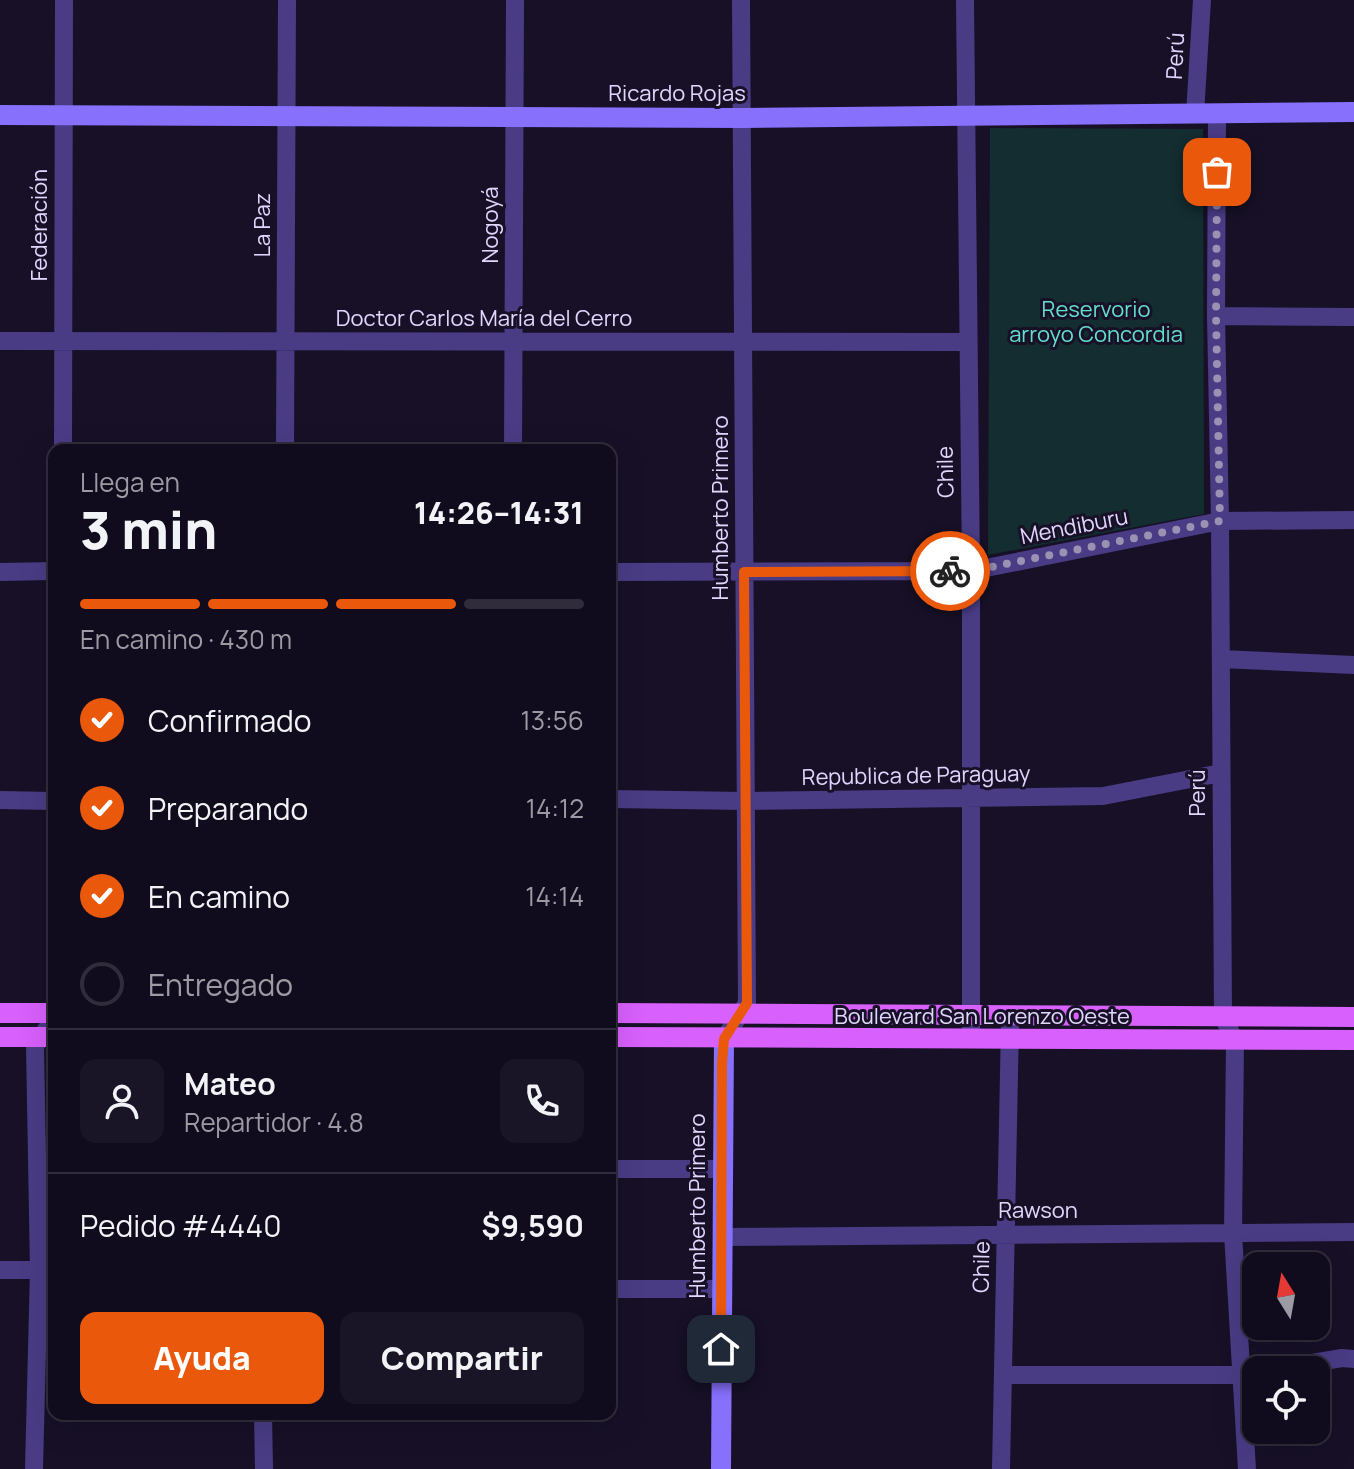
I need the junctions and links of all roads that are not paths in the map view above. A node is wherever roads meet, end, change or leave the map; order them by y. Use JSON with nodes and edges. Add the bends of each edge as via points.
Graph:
{"nodes":[{"id":1,"x":64,"y":0,"type":"edge"},
{"id":2,"x":287,"y":0,"type":"edge"},
{"id":3,"x":515,"y":0,"type":"edge"},
{"id":4,"x":741,"y":0,"type":"edge"},
{"id":5,"x":965,"y":0,"type":"edge"},
{"id":6,"x":1202,"y":0,"type":"edge"},
{"id":7,"x":1354,"y":112,"type":"edge"},
{"id":8,"x":1195,"y":114,"type":"junction"},
{"id":9,"x":1217,"y":114,"type":"junction"},
{"id":10,"x":0,"y":115,"type":"edge"},
{"id":11,"x":63,"y":115,"type":"junction"},
{"id":12,"x":286,"y":116,"type":"junction"},
{"id":13,"x":514,"y":116,"type":"junction"},
{"id":14,"x":966,"y":116,"type":"junction"},
{"id":15,"x":742,"y":118,"type":"junction"},
{"id":16,"x":1216,"y":316,"type":"junction"},
{"id":17,"x":1354,"y":317,"type":"edge"},
{"id":18,"x":63,"y":340,"type":"junction"},
{"id":19,"x":0,"y":341,"type":"edge"},
{"id":20,"x":286,"y":341,"type":"junction"},
{"id":21,"x":967,"y":342,"type":"junction"},
{"id":22,"x":514,"y":343,"type":"junction"},
{"id":23,"x":743,"y":343,"type":"junction"},
{"id":24,"x":63,"y":444,"type":"edge"},
{"id":25,"x":285,"y":444,"type":"edge"},
{"id":26,"x":513,"y":444,"type":"edge"},
{"id":27,"x":1354,"y":520,"type":"edge"},
{"id":28,"x":1220,"y":521,"type":"junction"},
{"id":29,"x":48,"y":571,"type":"edge"},
{"id":30,"x":971,"y":571,"type":"junction"},
{"id":31,"x":0,"y":572,"type":"edge"},
{"id":32,"x":616,"y":572,"type":"edge"},
{"id":33,"x":744,"y":572,"type":"junction"},
{"id":34,"x":1221,"y":659,"type":"junction"},
{"id":35,"x":1354,"y":665,"type":"edge"},
{"id":36,"x":1221,"y":773,"type":"junction"},
{"id":37,"x":972,"y":798,"type":"junction"},
{"id":38,"x":616,"y":799,"type":"edge"},
{"id":39,"x":0,"y":800,"type":"edge"},
{"id":40,"x":48,"y":801,"type":"edge"},
{"id":41,"x":746,"y":801,"type":"junction"},
{"id":42,"x":0,"y":1013,"type":"edge"},
{"id":43,"x":616,"y":1013,"type":"edge"},
{"id":44,"x":741,"y":1015,"type":"junction"},
{"id":45,"x":48,"y":1016,"type":"edge"},
{"id":46,"x":971,"y":1017,"type":"junction"},
{"id":47,"x":1010,"y":1017,"type":"junction"},
{"id":48,"x":1223,"y":1017,"type":"junction"},
{"id":49,"x":1354,"y":1017,"type":"edge"},
{"id":50,"x":0,"y":1037,"type":"edge"},
{"id":51,"x":47,"y":1037,"type":"edge"},
{"id":52,"x":616,"y":1037,"type":"edge"},
{"id":53,"x":724,"y":1039,"type":"junction"},
{"id":54,"x":971,"y":1039,"type":"junction"},
{"id":55,"x":1010,"y":1040,"type":"junction"},
{"id":56,"x":1354,"y":1040,"type":"edge"},
{"id":57,"x":1235,"y":1041,"type":"junction"},
{"id":58,"x":616,"y":1169,"type":"edge"},
{"id":59,"x":721,"y":1169,"type":"junction"},
{"id":60,"x":1354,"y":1232,"type":"edge"},
{"id":61,"x":1233,"y":1233,"type":"junction"},
{"id":62,"x":1005,"y":1234,"type":"junction"},
{"id":63,"x":722,"y":1237,"type":"junction"},
{"id":64,"x":0,"y":1270,"type":"edge"},
{"id":65,"x":47,"y":1270,"type":"edge"},
{"id":66,"x":616,"y":1289,"type":"edge"},
{"id":67,"x":720,"y":1289,"type":"junction"},
{"id":68,"x":1246,"y":1356,"type":"edge"},
{"id":69,"x":1354,"y":1359,"type":"edge"},
{"id":70,"x":1330,"y":1360,"type":"edge"},
{"id":71,"x":1242,"y":1374,"type":"edge"},
{"id":72,"x":1003,"y":1375,"type":"junction"},
{"id":73,"x":263,"y":1420,"type":"edge"},
{"id":74,"x":1247,"y":1444,"type":"edge"},
{"id":75,"x":34,"y":1469,"type":"edge"},
{"id":76,"x":264,"y":1469,"type":"edge"},
{"id":77,"x":721,"y":1469,"type":"edge"},
{"id":78,"x":1001,"y":1469,"type":"edge"},
{"id":79,"x":1247,"y":1469,"type":"edge"}],
"edges":[{"from":1,"to":11,"type":"street","name":"Federación"},
{"from":2,"to":12,"type":"street","name":"La Paz"},
{"from":3,"to":13,"type":"street","name":"Nogoyá"},
{"from":4,"to":15,"type":"street","name":"Humberto Primero"},
{"from":5,"to":14,"type":"street","name":"Chile"},
{"from":6,"to":8,"type":"street","name":"Perú"},
{"from":7,"to":9,"type":"street","name":"Ricardo Rojas"},
{"from":8,"to":9,"type":"street","name":"Ricardo Rojas"},
{"from":8,"to":14,"type":"street","name":"Ricardo Rojas"},
{"from":9,"to":16,"type":"street","name":"Perú"},
{"from":10,"to":11,"type":"street","name":"Ricardo Rojas"},
{"from":11,"to":12,"type":"street","name":"Ricardo Rojas"},
{"from":11,"to":18,"type":"street","name":"Federación"},
{"from":12,"to":13,"type":"street","name":"Ricardo Rojas"},
{"from":12,"to":20,"type":"street","name":"La Paz"},
{"from":13,"to":15,"type":"street","name":"Ricardo Rojas"},
{"from":13,"to":22,"type":"street","name":"Nogoyá"},
{"from":14,"to":15,"type":"street","name":"Ricardo Rojas"},
{"from":14,"to":21,"type":"street","name":"Chile"},
{"from":15,"to":23,"type":"street","name":"Humberto Primero"},
{"from":16,"to":17,"type":"street"},
{"from":16,"to":28,"type":"street","name":"Perú"},
{"from":18,"to":19,"type":"street","name":"Doctor Carlos María del Cerro"},
{"from":18,"to":20,"type":"street","name":"Doctor Carlos María del Cerro"},
{"from":18,"to":24,"type":"street","name":"Federación"},
{"from":20,"to":22,"type":"street","name":"Doctor Carlos María del Cerro"},
{"from":20,"to":25,"type":"street","name":"La Paz"},
{"from":21,"to":23,"type":"street","name":"Doctor Carlos María del Cerro"},
{"from":21,"to":30,"type":"street","name":"Chile"},
{"from":22,"to":23,"type":"street","name":"Doctor Carlos María del Cerro"},
{"from":22,"to":26,"type":"street","name":"Nogoyá"},
{"from":23,"to":33,"type":"street","name":"Humberto Primero"},
{"from":27,"to":28,"type":"street","name":"Mendiburu"},
{"from":28,"to":30,"type":"street","name":"Mendiburu"},
{"from":28,"to":34,"type":"street","name":"Perú"},
{"from":29,"to":31,"type":"street"},
{"from":30,"to":33,"type":"street","name":"Mendiburu"},
{"from":30,"to":37,"type":"street","name":"Chile"},
{"from":32,"to":33,"type":"street","name":"Mendiburu"},
{"from":33,"to":41,"type":"street","name":"Humberto Primero"},
{"from":34,"to":35,"type":"street"},
{"from":34,"to":36,"type":"street","name":"Perú"},
{"from":36,"to":37,"type":"street","name":"Republica de Paraguay","via":[[1103,796]]},
{"from":36,"to":48,"type":"street","name":"Perú"},
{"from":37,"to":41,"type":"street","name":"Republica de Paraguay"},
{"from":37,"to":46,"type":"street","name":"Chile"},
{"from":38,"to":41,"type":"street","name":"Republica de Paraguay"},
{"from":39,"to":40,"type":"street"},
{"from":41,"to":44,"type":"street","name":"Humberto Primero","via":[[747,1003]]},
{"from":42,"to":45,"type":"main road"},
{"from":43,"to":44,"type":"main road","name":"Boulevard San Lorenzo Oeste"},
{"from":44,"to":46,"type":"main road","name":"Boulevard San Lorenzo Oeste"},
{"from":44,"to":53,"type":"street"},
{"from":46,"to":47,"type":"main road","name":"Boulevard San Lorenzo Oeste"},
{"from":46,"to":54,"type":"street","name":"Chile"},
{"from":47,"to":48,"type":"main road","name":"Boulevard San Lorenzo Oeste"},
{"from":47,"to":55,"type":"street","name":"Chile"},
{"from":48,"to":49,"type":"main road","name":"Boulevard San Lorenzo Oeste"},
{"from":48,"to":57,"type":"street","name":"Perú"},
{"from":50,"to":51,"type":"main road"},
{"from":51,"to":65,"type":"street","via":[[35,1046]]},
{"from":52,"to":53,"type":"main road","name":"Boulevard San Lorenzo Oeste"},
{"from":53,"to":54,"type":"main road","name":"Boulevard San Lorenzo Oeste"},
{"from":53,"to":59,"type":"street","name":"Humberto Primero"},
{"from":54,"to":55,"type":"main road","name":"Boulevard San Lorenzo Oeste"},
{"from":55,"to":57,"type":"main road","name":"Boulevard San Lorenzo Oeste"},
{"from":55,"to":62,"type":"street","name":"Chile"},
{"from":56,"to":57,"type":"main road","name":"Boulevard San Lorenzo Oeste"},
{"from":57,"to":61,"type":"street","name":"Perú"},
{"from":58,"to":59,"type":"street"},
{"from":59,"to":63,"type":"street","name":"Humberto Primero"},
{"from":60,"to":61,"type":"street","name":"Rawson"},
{"from":61,"to":62,"type":"street","name":"Rawson"},
{"from":61,"to":68,"type":"street","name":"Perú"},
{"from":62,"to":63,"type":"street","name":"Rawson"},
{"from":62,"to":72,"type":"street","name":"Chile"},
{"from":63,"to":67,"type":"street","name":"Humberto Primero"},
{"from":64,"to":65,"type":"street"},
{"from":65,"to":75,"type":"street"},
{"from":66,"to":67,"type":"street"},
{"from":67,"to":77,"type":"street","name":"Humberto Primero"},
{"from":69,"to":70,"type":"street"},
{"from":71,"to":72,"type":"street"},
{"from":72,"to":78,"type":"street","name":"Chile"},
{"from":73,"to":76,"type":"street"},
{"from":74,"to":79,"type":"street","name":"Perú"}]}
